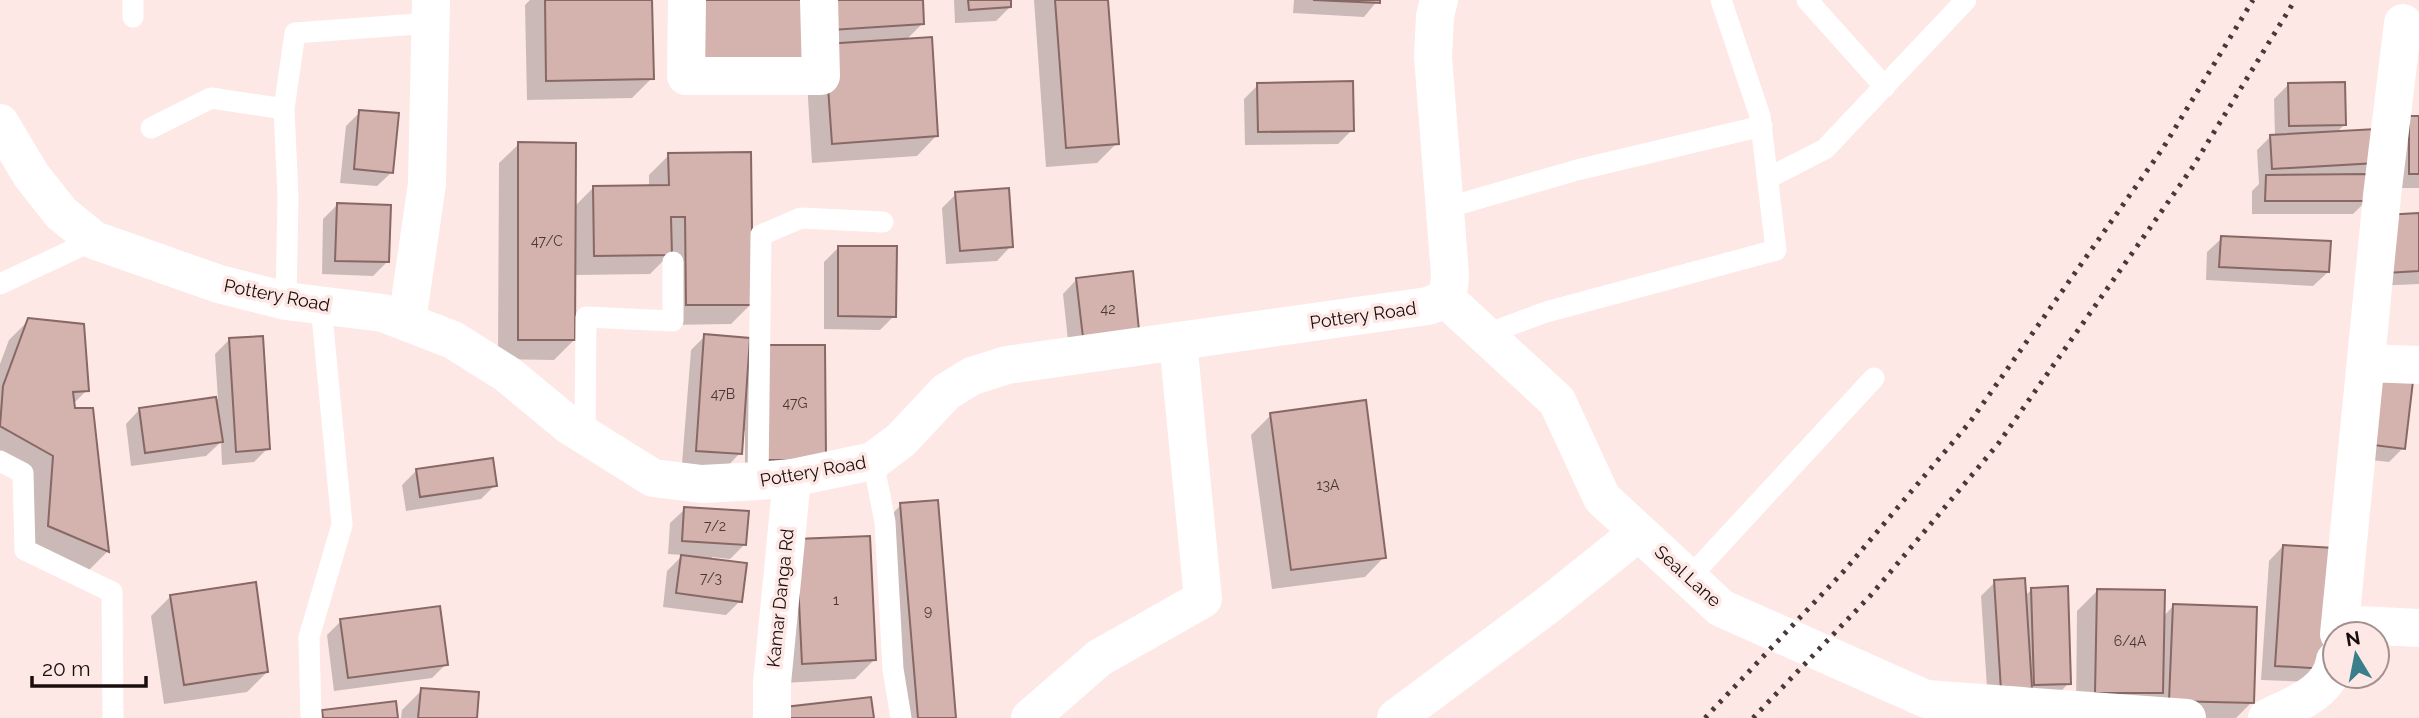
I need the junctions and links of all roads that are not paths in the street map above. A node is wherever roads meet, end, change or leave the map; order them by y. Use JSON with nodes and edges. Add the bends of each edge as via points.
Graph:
{"nodes":[{"id":1,"x":687,"y":0,"type":"edge"},
{"id":2,"x":819,"y":0,"type":"edge"},
{"id":3,"x":1439,"y":0,"type":"edge"},
{"id":4,"x":1721,"y":0,"type":"edge"},
{"id":5,"x":1807,"y":0,"type":"edge"},
{"id":6,"x":1966,"y":0,"type":"edge"},
{"id":7,"x":431,"y":12,"type":"edge"},
{"id":8,"x":2403,"y":23,"type":"dead end"},
{"id":9,"x":1885,"y":87,"type":"junction"},
{"id":10,"x":2407,"y":93,"type":"edge"},
{"id":11,"x":284,"y":109,"type":"junction"},
{"id":12,"x":0,"y":123,"type":"edge"},
{"id":13,"x":1762,"y":126,"type":"junction"},
{"id":14,"x":151,"y":128,"type":"dead end"},
{"id":15,"x":1768,"y":178,"type":"junction"},
{"id":16,"x":1446,"y":208,"type":"junction"},
{"id":17,"x":883,"y":222,"type":"dead end"},
{"id":18,"x":94,"y":240,"type":"junction"},
{"id":19,"x":673,"y":262,"type":"dead end"},
{"id":20,"x":0,"y":284,"type":"edge"},
{"id":21,"x":1445,"y":298,"type":"junction"},
{"id":22,"x":303,"y":303,"type":"junction"},
{"id":23,"x":407,"y":321,"type":"junction"},
{"id":24,"x":1484,"y":335,"type":"junction"},
{"id":25,"x":1178,"y":341,"type":"junction"},
{"id":26,"x":2367,"y":363,"type":"junction"},
{"id":27,"x":2419,"y":365,"type":"edge"},
{"id":28,"x":1874,"y":379,"type":"dead end"},
{"id":29,"x":585,"y":436,"type":"junction"},
{"id":30,"x":0,"y":461,"type":"edge"},
{"id":31,"x":873,"y":461,"type":"junction"},
{"id":32,"x":775,"y":480,"type":"junction"},
{"id":33,"x":1639,"y":532,"type":"junction"},
{"id":34,"x":1689,"y":578,"type":"junction"},
{"id":35,"x":2340,"y":620,"type":"edge"},
{"id":36,"x":2419,"y":628,"type":"edge"},
{"id":37,"x":2391,"y":632,"type":"edge"},
{"id":38,"x":2321,"y":688,"type":"edge"},
{"id":39,"x":1926,"y":708,"type":"edge"},
{"id":40,"x":2031,"y":712,"type":"edge"},
{"id":41,"x":113,"y":718,"type":"edge"},
{"id":42,"x":311,"y":718,"type":"edge"},
{"id":43,"x":772,"y":718,"type":"edge"},
{"id":44,"x":901,"y":718,"type":"edge"},
{"id":45,"x":1030,"y":718,"type":"edge"},
{"id":46,"x":1396,"y":718,"type":"edge"},
{"id":47,"x":2187,"y":718,"type":"edge"},
{"id":48,"x":2267,"y":718,"type":"edge"}],
"edges":[{"from":1,"to":2,"type":"street","via":[[686,76],[821,76]]},
{"from":3,"to":16,"type":"street","via":[[1433,57]]},
{"from":4,"to":13,"type":"lane"},
{"from":5,"to":9,"type":"lane"},
{"from":6,"to":9,"type":"lane"},
{"from":7,"to":11,"type":"lane","via":[[295,33]]},
{"from":7,"to":23,"type":"street","via":[[427,184]]},
{"from":8,"to":10,"type":"street"},
{"from":9,"to":15,"type":"lane","via":[[1825,149]]},
{"from":10,"to":26,"type":"street","via":[[2382,196]]},
{"from":11,"to":14,"type":"lane","via":[[211,98]]},
{"from":11,"to":22,"type":"lane","via":[[288,197]]},
{"from":12,"to":18,"type":"street","name":"Pottery Road","via":[[61,214]]},
{"from":13,"to":15,"type":"lane"},
{"from":13,"to":16,"type":"lane","via":[[1577,170]]},
{"from":15,"to":24,"type":"lane","via":[[1776,250],[1546,312]]},
{"from":16,"to":21,"type":"street","via":[[1450,288]]},
{"from":17,"to":32,"type":"lane","via":[[801,218],[761,235]]},
{"from":18,"to":20,"type":"lane"},
{"from":18,"to":22,"type":"street","name":"Pottery Road","via":[[219,285]]},
{"from":19,"to":29,"type":"lane","via":[[673,321],[586,317]]},
{"from":21,"to":24,"type":"street","name":"Seal Lane"},
{"from":21,"to":25,"type":"street","name":"Pottery Road","via":[[1429,306]]},
{"from":22,"to":23,"type":"street","name":"Pottery Road","via":[[383,313]]},
{"from":22,"to":42,"type":"lane","via":[[342,525],[309,636]]},
{"from":23,"to":29,"type":"street","name":"Pottery Road","via":[[453,340],[507,374]]},
{"from":24,"to":33,"type":"street","name":"Seal Lane","via":[[1557,401],[1602,498]]},
{"from":25,"to":31,"type":"street","name":"Pottery Road","via":[[1007,365],[972,376],[946,392],[901,440]]},
{"from":25,"to":45,"type":"street","via":[[1203,599],[1099,658]]},
{"from":26,"to":27,"type":"street"},
{"from":26,"to":35,"type":"street"},
{"from":28,"to":34,"type":"lane"},
{"from":29,"to":32,"type":"street","name":"Pottery Road","via":[[653,478],[702,484]]},
{"from":30,"to":41,"type":"lane","via":[[23,473],[25,550],[112,592]]},
{"from":31,"to":32,"type":"street","name":"Pottery Road"},
{"from":31,"to":44,"type":"lane","via":[[885,522],[893,669]]},
{"from":32,"to":43,"type":"street","name":"Kamar Danga Rd"},
{"from":33,"to":34,"type":"street","name":"Seal Lane"},
{"from":33,"to":46,"type":"street"},
{"from":34,"to":39,"type":"street","name":"Seal Lane","via":[[1721,608]]},
{"from":36,"to":37,"type":"street"},
{"from":38,"to":48,"type":"street"},
{"from":39,"to":40,"type":"street","name":"Seal Lane"},
{"from":40,"to":47,"type":"street","name":"Seal Lane"}]}
